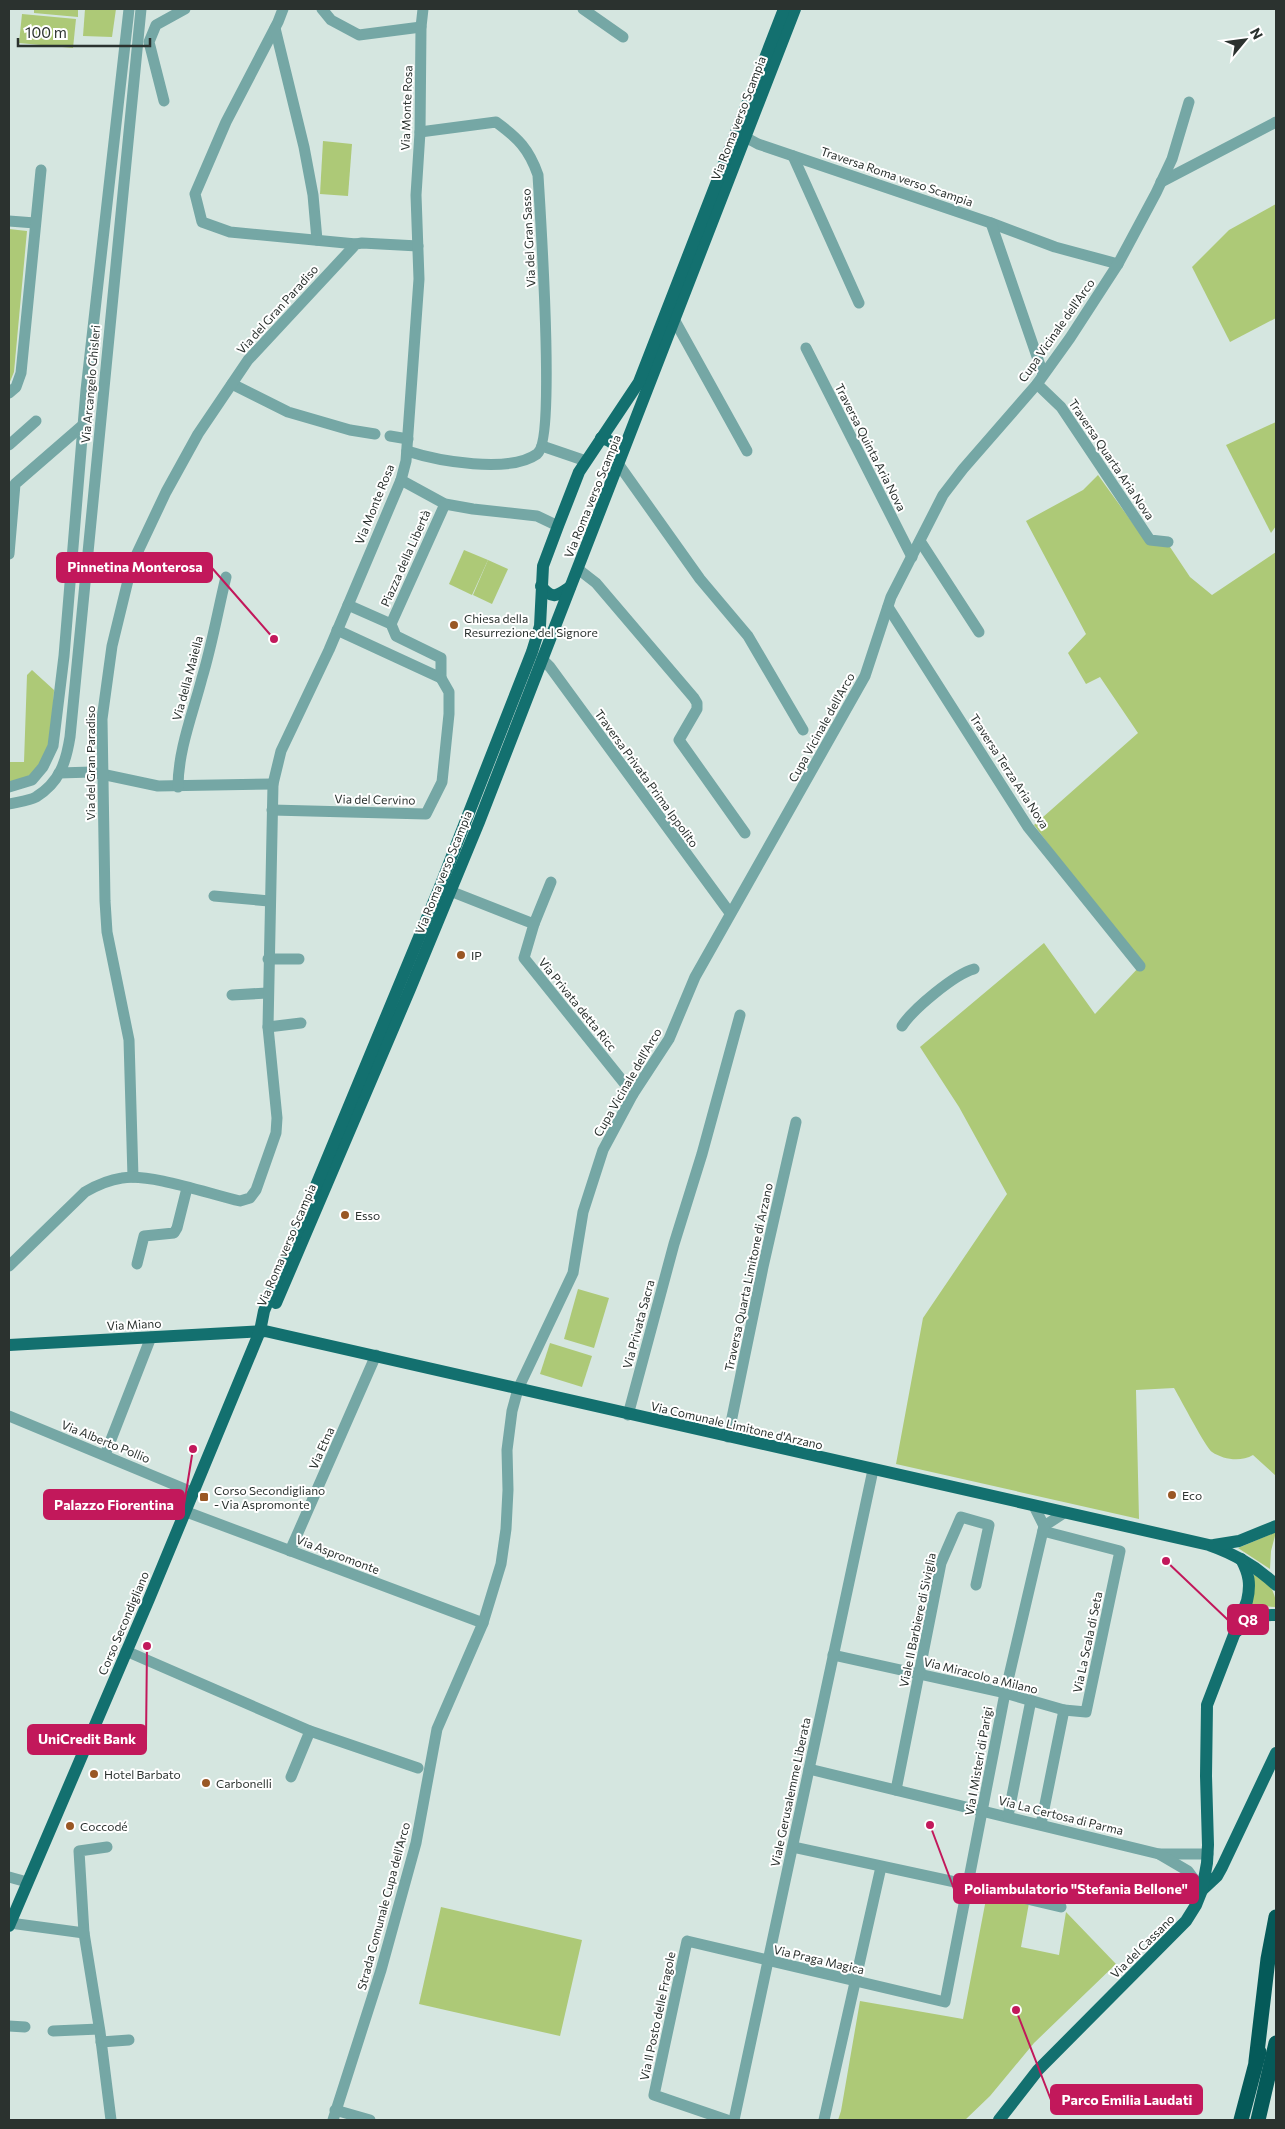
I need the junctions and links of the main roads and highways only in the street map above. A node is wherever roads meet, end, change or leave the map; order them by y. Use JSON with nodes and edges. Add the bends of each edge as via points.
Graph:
{"nodes":[{"id":1,"x":784,"y":9,"type":"edge"},
{"id":2,"x":795,"y":9,"type":"edge"},
{"id":3,"x":601,"y":438,"type":"junction"},
{"id":4,"x":618,"y":465,"type":"junction"},
{"id":5,"x":541,"y":586,"type":"junction"},
{"id":6,"x":570,"y":587,"type":"junction"},
{"id":7,"x":446,"y":891,"type":"junction"},
{"id":8,"x":260,"y":1331,"type":"junction"},
{"id":9,"x":9,"y":1345,"type":"edge"},
{"id":10,"x":1276,"y":1526,"type":"edge"},
{"id":11,"x":1208,"y":1545,"type":"junction"},
{"id":12,"x":1241,"y":1559,"type":"junction"},
{"id":13,"x":1276,"y":1585,"type":"edge"},
{"id":14,"x":1276,"y":1615,"type":"edge"},
{"id":15,"x":1234,"y":1634,"type":"junction"},
{"id":16,"x":1276,"y":1752,"type":"edge"},
{"id":17,"x":1207,"y":1862,"type":"junction"},
{"id":18,"x":1222,"y":1867,"type":"junction"},
{"id":19,"x":1202,"y":1890,"type":"junction"},
{"id":20,"x":1276,"y":1917,"type":"edge"},
{"id":21,"x":9,"y":1924,"type":"edge"},
{"id":22,"x":1276,"y":1983,"type":"edge"},
{"id":23,"x":1276,"y":2043,"type":"edge"},
{"id":24,"x":1256,"y":2061,"type":"junction"},
{"id":25,"x":1276,"y":2068,"type":"edge"},
{"id":26,"x":1259,"y":2119,"type":"edge"},
{"id":27,"x":999,"y":2120,"type":"edge"},
{"id":28,"x":1241,"y":2120,"type":"edge"}],
"edges":[{"from":1,"to":3,"type":"main road","name":"Via Roma verso Scampia","via":[[639,382]]},
{"from":2,"to":4,"type":"main road","name":"Via Roma verso Scampia"},
{"from":3,"to":4,"type":"main road","via":[[617,448]]},
{"from":3,"to":5,"type":"main road","name":"Via Roma verso Scampia","via":[[580,472],[558,526],[543,566]]},
{"from":4,"to":6,"type":"main road","name":"Via Roma verso Scampia"},
{"from":5,"to":6,"type":"main road","via":[[554,596]]},
{"from":5,"to":7,"type":"main road","name":"Via Roma verso Scampia","via":[[540,626],[532,652]]},
{"from":6,"to":7,"type":"main road","name":"Via Roma verso Scampia"},
{"from":7,"to":8,"type":"main road","name":"Via Roma verso Scampia","via":[[344,1118],[264,1311]]},
{"from":7,"to":8,"type":"main road","name":"Via Roma verso Scampia","via":[[385,1048],[270,1318]]},
{"from":8,"to":9,"type":"main road","name":"Via Miano"},
{"from":8,"to":11,"type":"main road","name":"Via Comunale Limitone d'Arzano"},
{"from":8,"to":21,"type":"main road","name":"Corso Secondigliano"},
{"from":10,"to":11,"type":"main road","via":[[1239,1541]]},
{"from":11,"to":12,"type":"main road"},
{"from":12,"to":13,"type":"main road"},
{"from":12,"to":15,"type":"main road","name":"Via del Cassano","via":[[1251,1586]]},
{"from":14,"to":15,"type":"main road","via":[[1250,1620]]},
{"from":15,"to":17,"type":"main road","name":"Via del Cassano","via":[[1206,1705]]},
{"from":16,"to":18,"type":"main road"},
{"from":17,"to":18,"type":"main road"},
{"from":17,"to":19,"type":"main road","name":"Via del Cassano"},
{"from":18,"to":19,"type":"main road"},
{"from":19,"to":27,"type":"main road","name":"Via del Cassano","via":[[1186,1921],[1038,2070]]},
{"from":20,"to":24,"type":"highway"},
{"from":22,"to":24,"type":"highway"},
{"from":23,"to":26,"type":"highway"},
{"from":24,"to":28,"type":"highway"},
{"from":25,"to":26,"type":"highway"}]}
